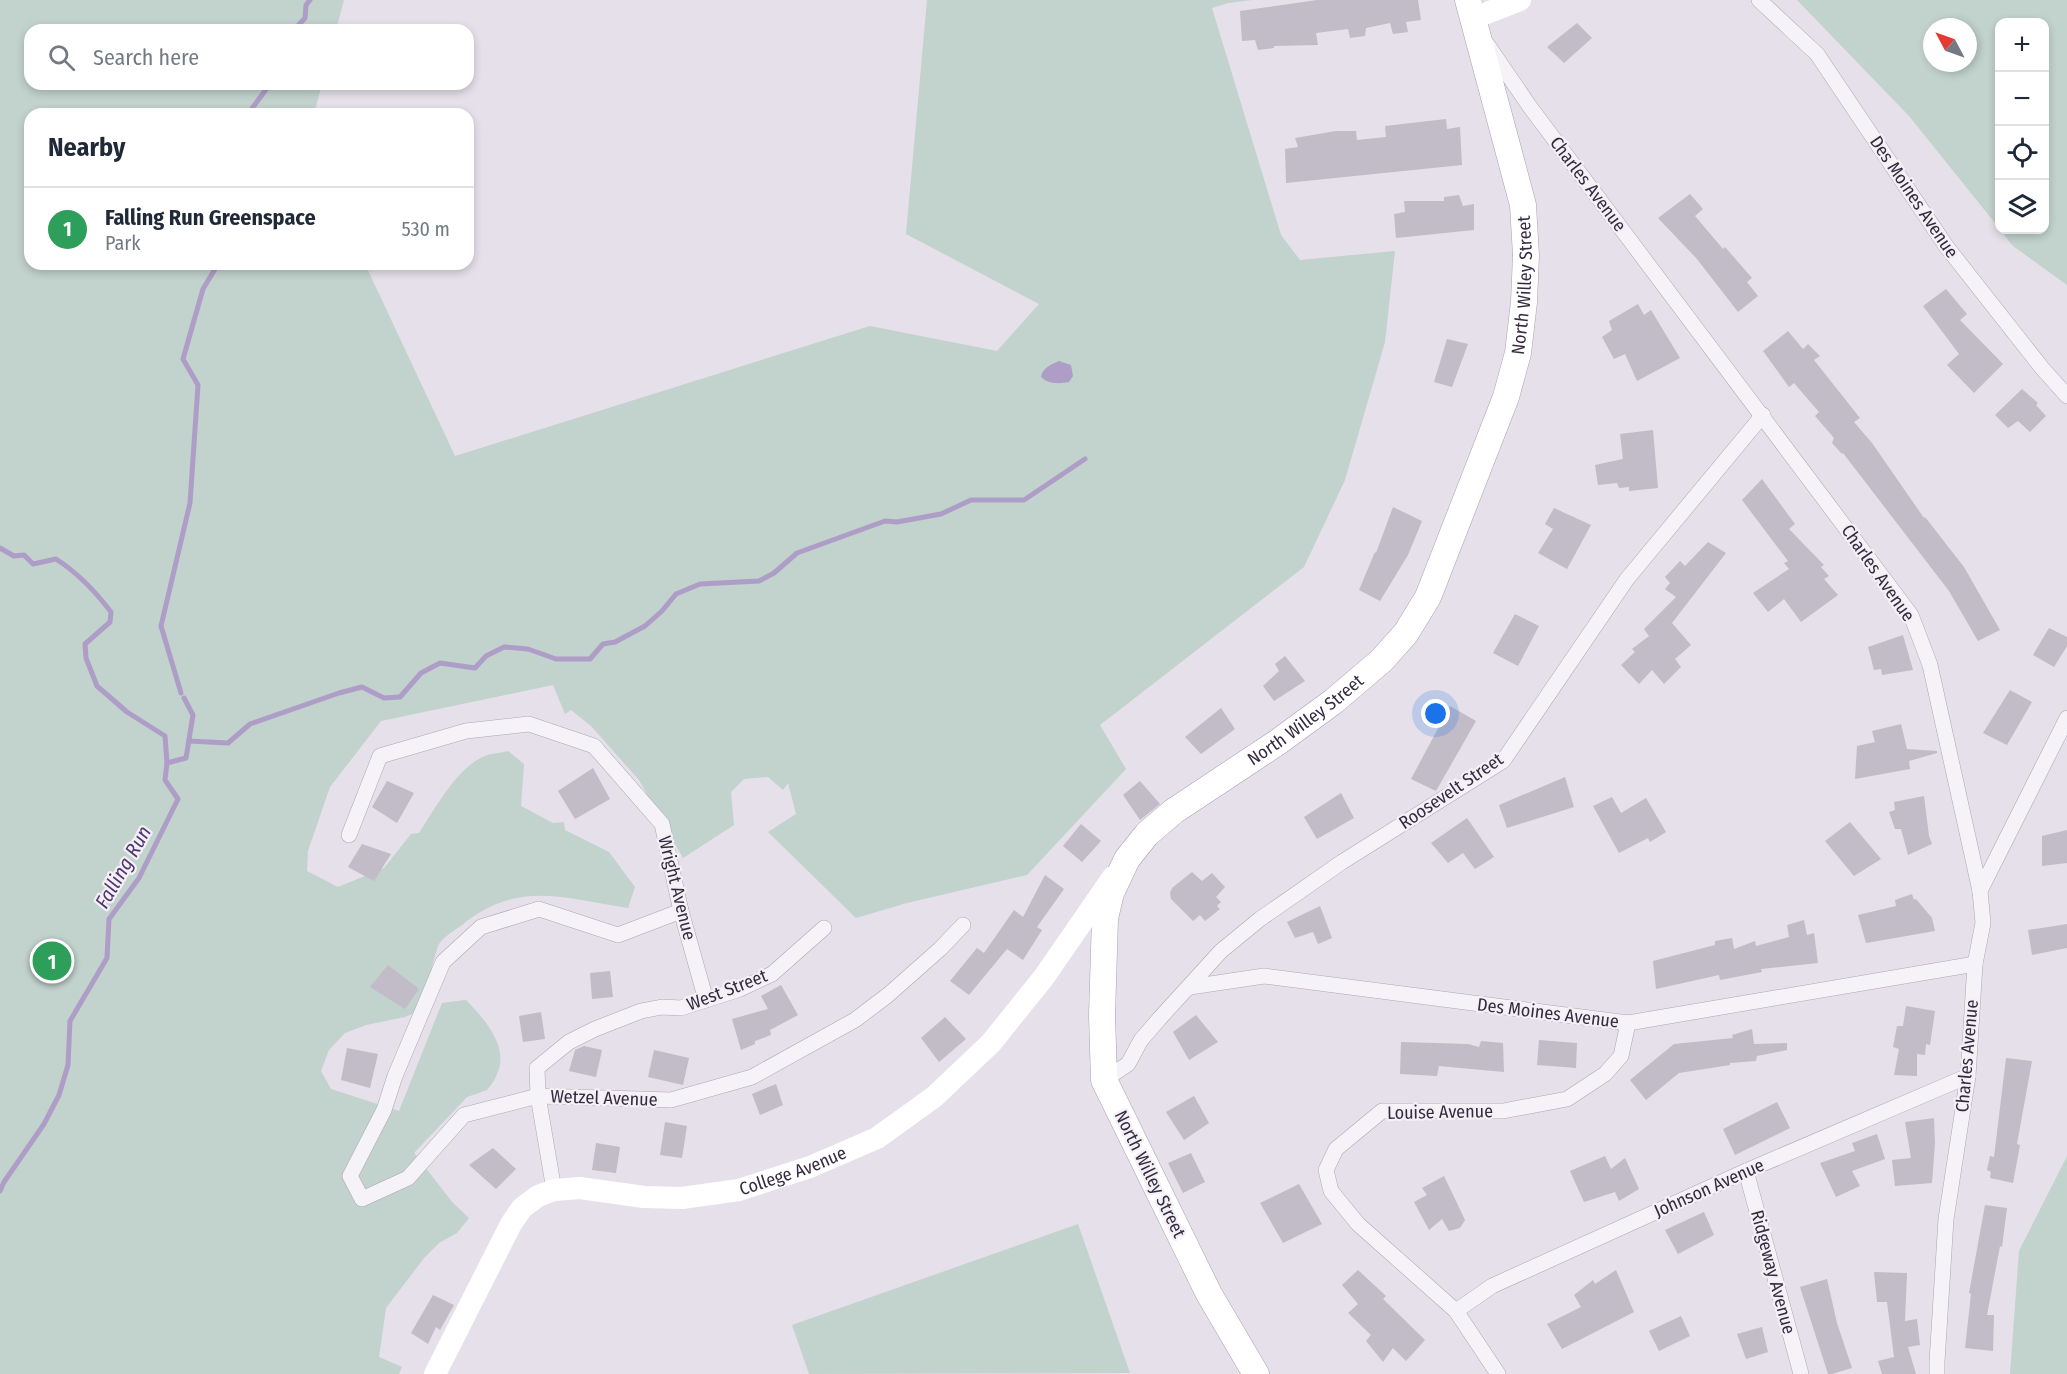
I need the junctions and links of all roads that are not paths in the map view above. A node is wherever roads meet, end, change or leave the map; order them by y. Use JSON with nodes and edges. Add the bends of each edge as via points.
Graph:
{"nodes":[{"id":1,"x":1520,"y":0,"type":"edge"},
{"id":2,"x":1759,"y":0,"type":"edge"},
{"id":3,"x":1472,"y":14,"type":"edge"},
{"id":4,"x":2067,"y":396,"type":"edge"},
{"id":5,"x":1762,"y":415,"type":"junction"},
{"id":6,"x":2067,"y":718,"type":"edge"},
{"id":7,"x":349,"y":835,"type":"dead end"},
{"id":8,"x":1127,"y":859,"type":"junction"},
{"id":9,"x":1980,"y":891,"type":"junction"},
{"id":10,"x":681,"y":911,"type":"junction"},
{"id":11,"x":963,"y":925,"type":"dead end"},
{"id":12,"x":824,"y":928,"type":"dead end"},
{"id":13,"x":1975,"y":964,"type":"junction"},
{"id":14,"x":1190,"y":987,"type":"junction"},
{"id":15,"x":706,"y":1000,"type":"junction"},
{"id":16,"x":1628,"y":1023,"type":"junction"},
{"id":17,"x":1968,"y":1076,"type":"junction"},
{"id":18,"x":1104,"y":1080,"type":"junction"},
{"id":19,"x":538,"y":1096,"type":"junction"},
{"id":20,"x":1746,"y":1171,"type":"junction"},
{"id":21,"x":554,"y":1190,"type":"junction"},
{"id":22,"x":1456,"y":1311,"type":"junction"},
{"id":23,"x":435,"y":1374,"type":"edge"},
{"id":24,"x":1256,"y":1374,"type":"edge"},
{"id":25,"x":1498,"y":1374,"type":"edge"},
{"id":26,"x":1801,"y":1374,"type":"edge"},
{"id":27,"x":1938,"y":1374,"type":"edge"}],
"edges":[{"from":1,"to":3,"type":"street"},
{"from":2,"to":4,"type":"street","name":"Des Moines Avenue","via":[[1817,54],[1946,246]]},
{"from":3,"to":5,"type":"street","name":"Charles Avenue","via":[[1530,107]]},
{"from":3,"to":8,"type":"main road","name":"North Willey Street","via":[[1523,205],[1524,302],[1518,353],[1506,397],[1428,597],[1406,633],[1382,660],[1278,742],[1174,811],[1147,834]]},
{"from":5,"to":9,"type":"street","name":"Charles Avenue","via":[[1911,615],[1930,665]]},
{"from":5,"to":14,"type":"street","name":"Roosevelt Street","via":[[1627,579],[1503,761],[1342,862],[1260,919],[1221,951]]},
{"from":6,"to":9,"type":"street"},
{"from":7,"to":10,"type":"street","name":"Wright Avenue","via":[[380,756],[466,731],[529,724],[594,746],[662,825]]},
{"from":8,"to":18,"type":"main road","name":"North Willey Street","via":[[1111,893],[1105,918]]},
{"from":8,"to":21,"type":"street","name":"College Avenue","via":[[1044,977],[991,1043],[934,1097],[877,1138],[810,1167],[739,1190],[681,1198],[580,1188]]},
{"from":9,"to":13,"type":"street","name":"Charles Avenue","via":[[1983,923]]},
{"from":10,"to":15,"type":"street","name":"Wright Avenue"},
{"from":10,"to":19,"type":"street","name":"Wetzel Avenue","via":[[618,935],[539,909],[480,927],[443,962],[384,1110],[350,1176],[362,1199],[408,1178],[464,1115]]},
{"from":11,"to":19,"type":"street","name":"Wetzel Avenue","via":[[932,957],[855,1020],[752,1077],[671,1101]]},
{"from":12,"to":15,"type":"street","name":"West Street","via":[[772,974]]},
{"from":13,"to":16,"type":"street","name":"Des Moines Avenue"},
{"from":13,"to":17,"type":"street","name":"Charles Avenue"},
{"from":14,"to":16,"type":"street","name":"Des Moines Avenue","via":[[1264,976]]},
{"from":14,"to":18,"type":"street","name":"Roosevelt Street","via":[[1141,1040],[1128,1064]]},
{"from":15,"to":19,"type":"street","name":"West Street","via":[[681,1008],[640,1011],[569,1042],[537,1068]]},
{"from":16,"to":22,"type":"street","name":"Louise Avenue","via":[[1621,1056],[1605,1074],[1567,1099],[1503,1111],[1382,1111],[1336,1149],[1326,1170],[1331,1191],[1358,1224]]},
{"from":17,"to":20,"type":"street","name":"Johnson Avenue"},
{"from":17,"to":27,"type":"street","name":"Charles Avenue","via":[[1946,1219]]},
{"from":18,"to":24,"type":"main road","name":"North Willey Street","via":[[1209,1294]]},
{"from":19,"to":21,"type":"street","name":"West Street"},
{"from":20,"to":22,"type":"street","name":"Johnson Avenue","via":[[1492,1286]]},
{"from":20,"to":26,"type":"street","name":"Ridgeway Avenue"},
{"from":21,"to":23,"type":"street","name":"College Avenue","via":[[522,1208],[511,1224]]},
{"from":22,"to":25,"type":"street","name":"Louise Avenue"}]}
